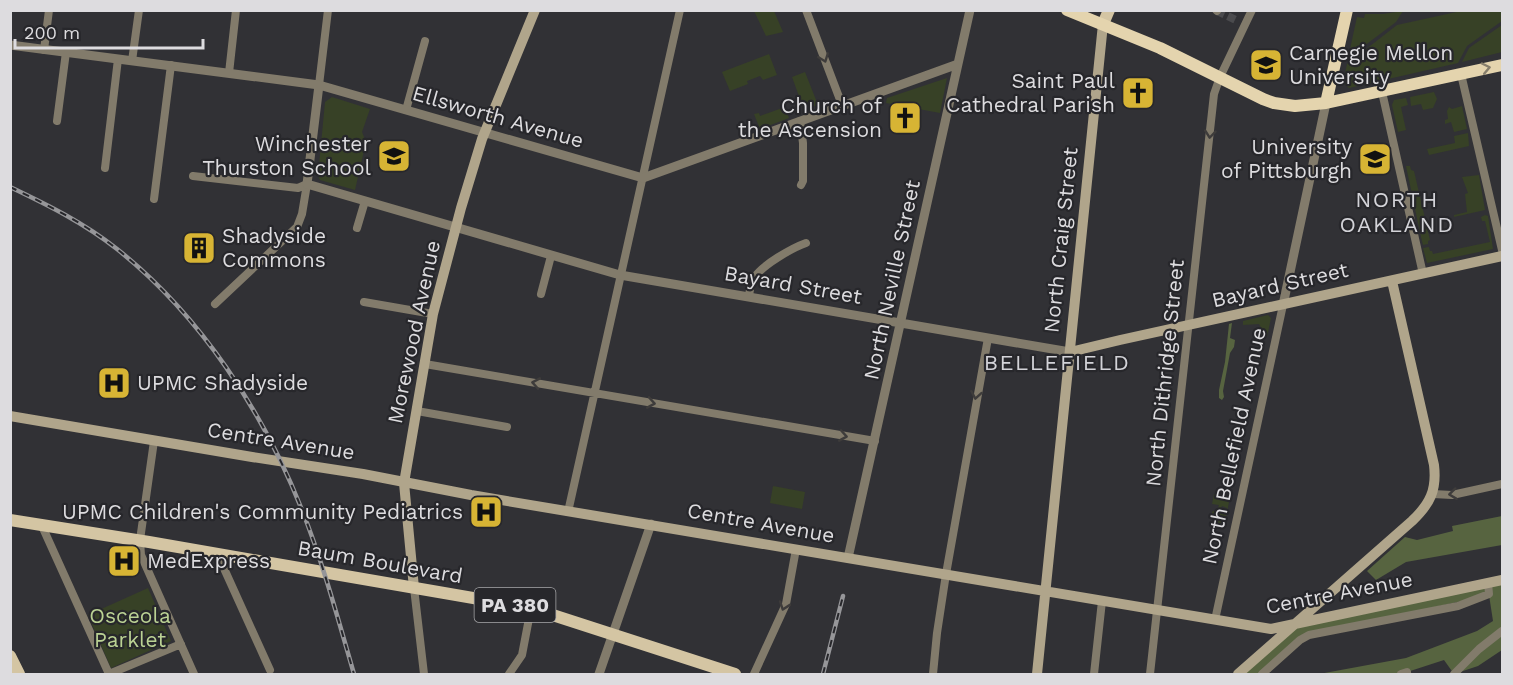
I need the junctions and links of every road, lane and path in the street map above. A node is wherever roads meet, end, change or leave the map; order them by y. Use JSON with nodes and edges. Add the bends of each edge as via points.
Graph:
{"nodes":[{"id":1,"x":49,"y":10,"type":"edge"},
{"id":2,"x":139,"y":10,"type":"edge"},
{"id":3,"x":236,"y":10,"type":"edge"},
{"id":4,"x":328,"y":10,"type":"edge"},
{"id":5,"x":535,"y":10,"type":"edge"},
{"id":6,"x":680,"y":10,"type":"edge"},
{"id":7,"x":806,"y":10,"type":"edge"},
{"id":8,"x":970,"y":10,"type":"edge"},
{"id":9,"x":1067,"y":10,"type":"edge"},
{"id":10,"x":1109,"y":10,"type":"edge"},
{"id":11,"x":1252,"y":10,"type":"edge"},
{"id":12,"x":1347,"y":10,"type":"edge"},
{"id":13,"x":1103,"y":24,"type":"junction"},
{"id":14,"x":425,"y":41,"type":"dead end"},
{"id":15,"x":10,"y":45,"type":"edge"},
{"id":16,"x":44,"y":50,"type":"junction"},
{"id":17,"x":66,"y":52,"type":"junction"},
{"id":18,"x":118,"y":59,"type":"junction"},
{"id":19,"x":132,"y":61,"type":"junction"},
{"id":20,"x":958,"y":64,"type":"junction"},
{"id":21,"x":171,"y":65,"type":"junction"},
{"id":22,"x":1503,"y":65,"type":"edge"},
{"id":23,"x":229,"y":73,"type":"junction"},
{"id":24,"x":1461,"y":74,"type":"junction"},
{"id":25,"x":1220,"y":77,"type":"junction"},
{"id":26,"x":319,"y":85,"type":"junction"},
{"id":27,"x":1382,"y":92,"type":"junction"},
{"id":28,"x":1326,"y":104,"type":"junction"},
{"id":29,"x":842,"y":105,"type":"junction"},
{"id":30,"x":406,"y":110,"type":"junction"},
{"id":31,"x":57,"y":121,"type":"dead end"},
{"id":32,"x":800,"y":121,"type":"junction"},
{"id":33,"x":484,"y":132,"type":"junction"},
{"id":34,"x":105,"y":168,"type":"dead end"},
{"id":35,"x":193,"y":176,"type":"dead end"},
{"id":36,"x":643,"y":178,"type":"junction"},
{"id":37,"x":307,"y":184,"type":"junction"},
{"id":38,"x":801,"y":185,"type":"dead end"},
{"id":39,"x":154,"y":199,"type":"dead end"},
{"id":40,"x":365,"y":201,"type":"junction"},
{"id":41,"x":357,"y":228,"type":"dead end"},
{"id":42,"x":456,"y":228,"type":"junction"},
{"id":43,"x":806,"y":243,"type":"dead end"},
{"id":44,"x":1503,"y":250,"type":"edge"},
{"id":45,"x":551,"y":256,"type":"junction"},
{"id":46,"x":1503,"y":256,"type":"edge"},
{"id":47,"x":1423,"y":274,"type":"junction"},
{"id":48,"x":620,"y":275,"type":"junction"},
{"id":49,"x":1392,"y":281,"type":"junction"},
{"id":50,"x":541,"y":294,"type":"dead end"},
{"id":51,"x":749,"y":297,"type":"junction"},
{"id":52,"x":364,"y":302,"type":"dead end"},
{"id":53,"x":215,"y":303,"type":"dead end"},
{"id":54,"x":1283,"y":305,"type":"junction"},
{"id":55,"x":434,"y":314,"type":"junction"},
{"id":56,"x":901,"y":323,"type":"junction"},
{"id":57,"x":1189,"y":326,"type":"junction"},
{"id":58,"x":988,"y":338,"type":"junction"},
{"id":59,"x":1070,"y":352,"type":"junction"},
{"id":60,"x":425,"y":364,"type":"junction"},
{"id":61,"x":593,"y":393,"type":"junction"},
{"id":62,"x":417,"y":411,"type":"junction"},
{"id":63,"x":10,"y":416,"type":"edge"},
{"id":64,"x":507,"y":428,"type":"dead end"},
{"id":65,"x":154,"y":441,"type":"junction"},
{"id":66,"x":875,"y":441,"type":"junction"},
{"id":67,"x":405,"y":483,"type":"junction"},
{"id":68,"x":1503,"y":484,"type":"edge"},
{"id":69,"x":1433,"y":494,"type":"junction"},
{"id":70,"x":568,"y":512,"type":"junction"},
{"id":71,"x":10,"y":520,"type":"edge"},
{"id":72,"x":651,"y":524,"type":"junction"},
{"id":73,"x":42,"y":526,"type":"junction"},
{"id":74,"x":140,"y":540,"type":"junction"},
{"id":75,"x":796,"y":549,"type":"junction"},
{"id":76,"x":217,"y":553,"type":"junction"},
{"id":77,"x":848,"y":558,"type":"junction"},
{"id":78,"x":946,"y":574,"type":"junction"},
{"id":79,"x":1503,"y":580,"type":"edge"},
{"id":80,"x":1488,"y":583,"type":"junction"},
{"id":81,"x":414,"y":588,"type":"junction"},
{"id":82,"x":1044,"y":591,"type":"junction"},
{"id":83,"x":1102,"y":601,"type":"junction"},
{"id":84,"x":531,"y":608,"type":"junction"},
{"id":85,"x":1156,"y":610,"type":"junction"},
{"id":86,"x":1215,"y":620,"type":"junction"},
{"id":87,"x":1297,"y":624,"type":"junction"},
{"id":88,"x":1503,"y":631,"type":"edge"},
{"id":89,"x":614,"y":634,"type":"junction"},
{"id":90,"x":181,"y":644,"type":"junction"},
{"id":91,"x":10,"y":656,"type":"edge"},
{"id":92,"x":270,"y":670,"type":"dead end"},
{"id":93,"x":109,"y":674,"type":"edge"},
{"id":94,"x":424,"y":674,"type":"edge"},
{"id":95,"x":19,"y":675,"type":"edge"},
{"id":96,"x":194,"y":675,"type":"edge"},
{"id":97,"x":509,"y":675,"type":"edge"},
{"id":98,"x":599,"y":675,"type":"edge"},
{"id":99,"x":735,"y":675,"type":"edge"},
{"id":100,"x":754,"y":675,"type":"edge"},
{"id":101,"x":933,"y":675,"type":"edge"},
{"id":102,"x":1037,"y":675,"type":"edge"},
{"id":103,"x":1094,"y":675,"type":"edge"},
{"id":104,"x":1150,"y":675,"type":"edge"},
{"id":105,"x":1238,"y":675,"type":"edge"},
{"id":106,"x":1262,"y":675,"type":"edge"},
{"id":107,"x":1454,"y":675,"type":"edge"}],
"edges":[{"from":1,"to":16,"type":"street"},
{"from":2,"to":19,"type":"street"},
{"from":3,"to":23,"type":"street"},
{"from":4,"to":26,"type":"street"},
{"from":5,"to":33,"type":"main road","name":"Morewood Avenue"},
{"from":6,"to":36,"type":"street"},
{"from":7,"to":29,"type":"street","one_way":true},
{"from":8,"to":20,"type":"street","name":"North Neville Street"},
{"from":9,"to":13,"type":"highway"},
{"from":10,"to":13,"type":"main road"},
{"from":11,"to":25,"type":"street","name":"North Dithridge Street","via":[[1242,23]]},
{"from":12,"to":28,"type":"highway"},
{"from":13,"to":25,"type":"highway"},
{"from":13,"to":59,"type":"main road","name":"North Craig Street"},
{"from":14,"to":30,"type":"street"},
{"from":15,"to":16,"type":"street","name":"Ellsworth Avenue"},
{"from":16,"to":17,"type":"street","name":"Ellsworth Avenue"},
{"from":17,"to":18,"type":"street","name":"Ellsworth Avenue"},
{"from":17,"to":31,"type":"street"},
{"from":18,"to":19,"type":"street","name":"Ellsworth Avenue"},
{"from":18,"to":34,"type":"street"},
{"from":19,"to":21,"type":"street","name":"Ellsworth Avenue"},
{"from":20,"to":29,"type":"street"},
{"from":20,"to":56,"type":"street","name":"North Neville Street"},
{"from":21,"to":23,"type":"street","name":"Ellsworth Avenue"},
{"from":21,"to":39,"type":"street"},
{"from":24,"to":22,"type":"highway","one_way":true},
{"from":23,"to":26,"type":"street","name":"Ellsworth Avenue"},
{"from":24,"to":27,"type":"highway"},
{"from":24,"to":44,"type":"street"},
{"from":25,"to":28,"type":"highway","via":[[1274,103]]},
{"from":25,"to":57,"type":"street","name":"North Dithridge Street","one_way":true,"via":[[1214,94]]},
{"from":26,"to":30,"type":"street","name":"Ellsworth Avenue"},
{"from":26,"to":37,"type":"street"},
{"from":27,"to":28,"type":"highway"},
{"from":27,"to":47,"type":"street"},
{"from":28,"to":54,"type":"street","name":"North Bellefield Avenue"},
{"from":29,"to":32,"type":"street"},
{"from":30,"to":33,"type":"street","name":"Ellsworth Avenue"},
{"from":32,"to":36,"type":"street"},
{"from":32,"to":38,"type":"street"},
{"from":33,"to":36,"type":"street","name":"Ellsworth Avenue"},
{"from":33,"to":42,"type":"main road","name":"Morewood Avenue"},
{"from":35,"to":37,"type":"street","name":"Bayard Street","via":[[298,188]]},
{"from":36,"to":48,"type":"street"},
{"from":37,"to":40,"type":"street","name":"Bayard Street"},
{"from":37,"to":53,"type":"street","via":[[297,227]]},
{"from":40,"to":41,"type":"street"},
{"from":40,"to":42,"type":"street","name":"Bayard Street"},
{"from":42,"to":45,"type":"street","name":"Bayard Street"},
{"from":42,"to":55,"type":"main road","name":"Morewood Avenue"},
{"from":43,"to":51,"type":"street","via":[[760,271],[753,279]]},
{"from":45,"to":48,"type":"street","name":"Bayard Street"},
{"from":45,"to":50,"type":"street"},
{"from":46,"to":47,"type":"main road","name":"Bayard Street"},
{"from":47,"to":49,"type":"main road","name":"Bayard Street"},
{"from":48,"to":51,"type":"street","name":"Bayard Street"},
{"from":48,"to":61,"type":"street"},
{"from":49,"to":54,"type":"main road","name":"Bayard Street"},
{"from":49,"to":69,"type":"main road","via":[[1434,465]]},
{"from":51,"to":56,"type":"street","name":"Bayard Street"},
{"from":52,"to":55,"type":"street"},
{"from":54,"to":57,"type":"main road","name":"Bayard Street"},
{"from":54,"to":86,"type":"street","name":"North Bellefield Avenue"},
{"from":55,"to":60,"type":"main road","name":"Morewood Avenue"},
{"from":56,"to":58,"type":"street","name":"Bayard Street"},
{"from":56,"to":66,"type":"street","name":"North Neville Street"},
{"from":57,"to":59,"type":"main road","name":"Bayard Street"},
{"from":57,"to":85,"type":"street","name":"North Dithridge Street"},
{"from":58,"to":59,"type":"street","name":"Bayard Street"},
{"from":58,"to":78,"type":"street","one_way":true},
{"from":59,"to":82,"type":"main road","name":"North Craig Street"},
{"from":61,"to":60,"type":"street","one_way":true},
{"from":60,"to":62,"type":"main road","name":"Morewood Avenue"},
{"from":61,"to":66,"type":"street","one_way":true},
{"from":61,"to":70,"type":"street"},
{"from":62,"to":64,"type":"street"},
{"from":62,"to":67,"type":"main road","name":"Morewood Avenue"},
{"from":63,"to":65,"type":"main road","name":"Centre Avenue"},
{"from":65,"to":67,"type":"main road","name":"Centre Avenue"},
{"from":65,"to":74,"type":"street"},
{"from":66,"to":77,"type":"street","name":"North Neville Street"},
{"from":67,"to":70,"type":"main road","name":"Centre Avenue"},
{"from":67,"to":81,"type":"main road","name":"Morewood Avenue"},
{"from":68,"to":69,"type":"street","one_way":true,"via":[[1452,495]]},
{"from":69,"to":87,"type":"main road","via":[[1416,517]]},
{"from":70,"to":72,"type":"main road","name":"Centre Avenue"},
{"from":71,"to":73,"type":"main road","name":"Baum Boulevard","number":"PA 380"},
{"from":72,"to":75,"type":"main road","name":"Centre Avenue"},
{"from":72,"to":89,"type":"street"},
{"from":73,"to":74,"type":"main road","name":"Baum Boulevard","number":"PA 380"},
{"from":73,"to":93,"type":"street"},
{"from":74,"to":76,"type":"main road","name":"Baum Boulevard","number":"PA 380"},
{"from":74,"to":90,"type":"street","via":[[141,555]]},
{"from":75,"to":77,"type":"main road","name":"Centre Avenue"},
{"from":75,"to":100,"type":"street","one_way":true,"via":[[786,604]]},
{"from":76,"to":81,"type":"main road","name":"Baum Boulevard","number":"PA 380"},
{"from":76,"to":92,"type":"street"},
{"from":77,"to":78,"type":"main road","name":"Centre Avenue"},
{"from":78,"to":82,"type":"main road","name":"Centre Avenue"},
{"from":78,"to":101,"type":"street"},
{"from":79,"to":80,"type":"main road","name":"Centre Avenue"},
{"from":80,"to":87,"type":"main road","name":"Centre Avenue"},
{"from":80,"to":106,"type":"street","via":[[1489,594],[1458,606],[1303,638]]},
{"from":81,"to":84,"type":"main road","name":"Baum Boulevard","number":"PA 380"},
{"from":81,"to":94,"type":"street","name":"Morewood Avenue"},
{"from":82,"to":83,"type":"main road","name":"Centre Avenue"},
{"from":82,"to":102,"type":"main road","name":"North Craig Street"},
{"from":83,"to":85,"type":"main road","name":"Centre Avenue"},
{"from":83,"to":103,"type":"street"},
{"from":84,"to":89,"type":"main road","name":"Baum Boulevard","number":"PA 380"},
{"from":84,"to":97,"type":"street","via":[[522,655]]},
{"from":85,"to":86,"type":"main road","name":"Centre Avenue"},
{"from":85,"to":104,"type":"street","name":"North Dithridge Street"},
{"from":86,"to":87,"type":"main road","name":"Centre Avenue","via":[[1270,629]]},
{"from":87,"to":105,"type":"main road"},
{"from":88,"to":107,"type":"street"},
{"from":89,"to":98,"type":"street"},
{"from":89,"to":99,"type":"main road","name":"Baum Boulevard","number":"PA 380"},
{"from":90,"to":93,"type":"street"},
{"from":90,"to":96,"type":"street"},
{"from":91,"to":95,"type":"main road"}]}
